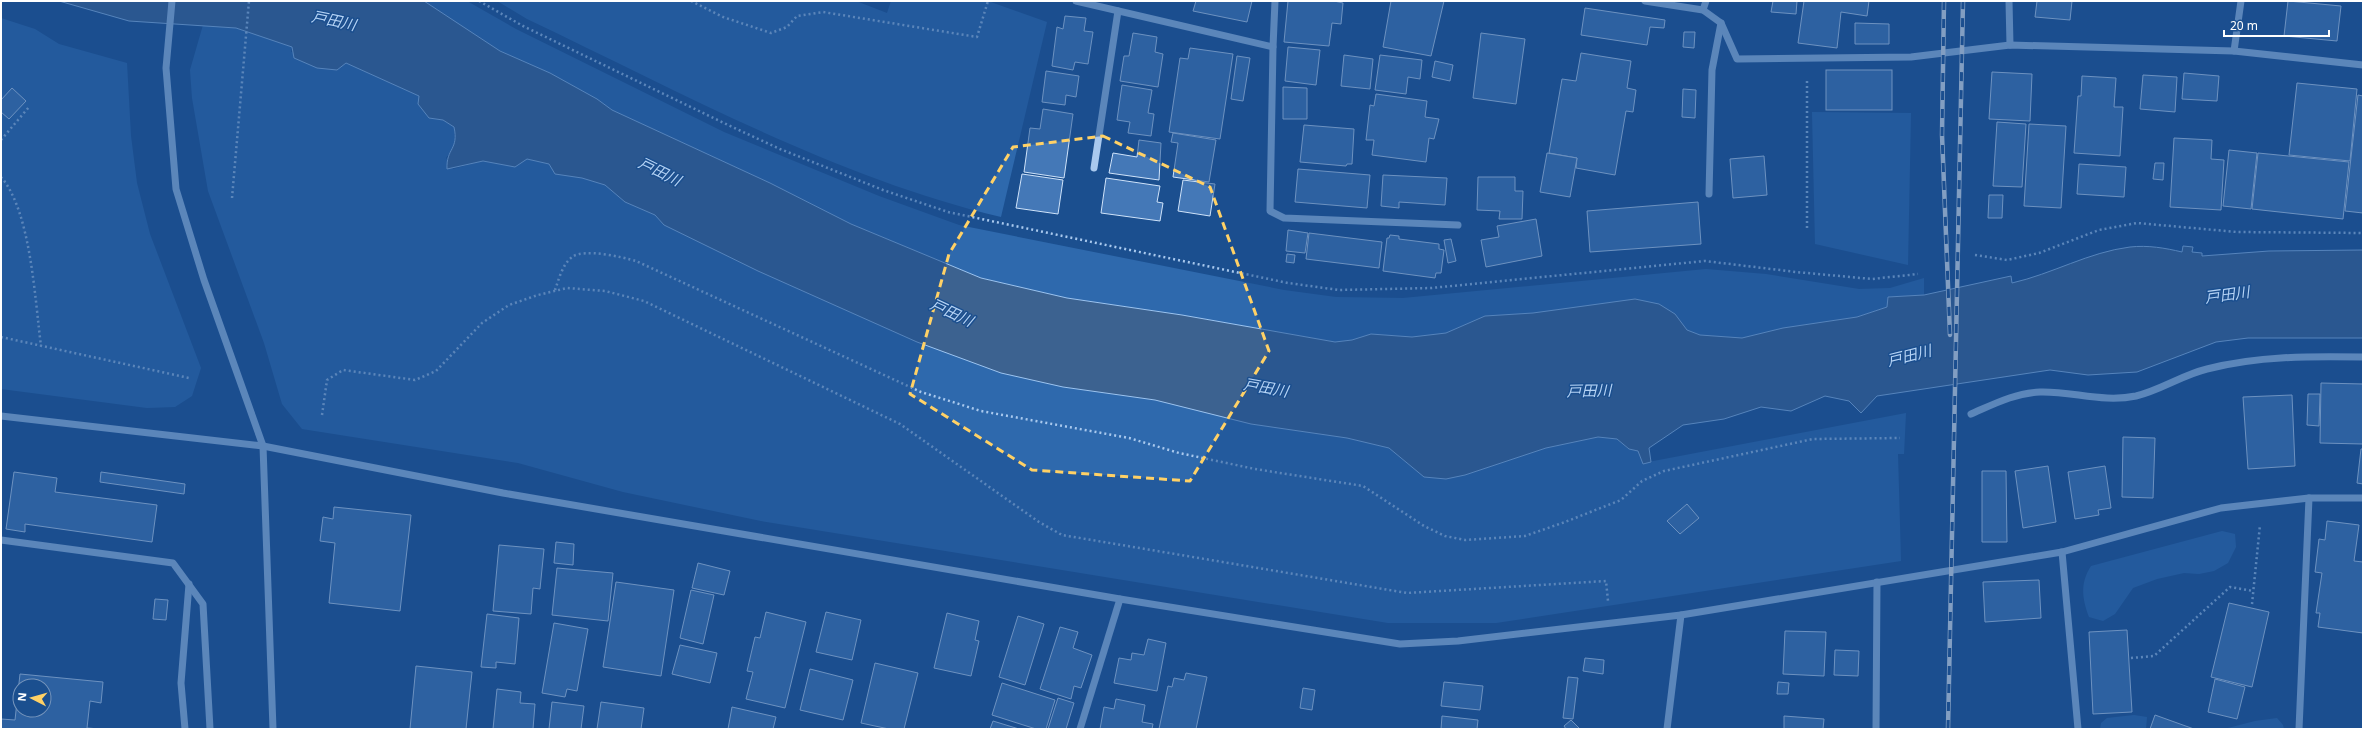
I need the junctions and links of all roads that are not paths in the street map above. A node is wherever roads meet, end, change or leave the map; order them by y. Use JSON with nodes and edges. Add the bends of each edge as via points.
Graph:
{"nodes":[{"id":1,"x":172,"y":1,"type":"edge"},
{"id":2,"x":1076,"y":1,"type":"edge"},
{"id":3,"x":1275,"y":1,"type":"edge"},
{"id":4,"x":1645,"y":1,"type":"edge"},
{"id":5,"x":1706,"y":1,"type":"edge"},
{"id":6,"x":2009,"y":1,"type":"edge"},
{"id":7,"x":2241,"y":1,"type":"edge"},
{"id":8,"x":1703,"y":10,"type":"junction"},
{"id":9,"x":1118,"y":11,"type":"junction"},
{"id":10,"x":1721,"y":23,"type":"junction"},
{"id":11,"x":2010,"y":44,"type":"junction"},
{"id":12,"x":1273,"y":47,"type":"junction"},
{"id":13,"x":2234,"y":51,"type":"junction"},
{"id":14,"x":2363,"y":65,"type":"edge"},
{"id":15,"x":1094,"y":168,"type":"dead end"},
{"id":16,"x":1709,"y":194,"type":"dead end"},
{"id":17,"x":1458,"y":226,"type":"dead end"},
{"id":18,"x":2363,"y":357,"type":"edge"},
{"id":19,"x":1971,"y":414,"type":"dead end"},
{"id":20,"x":1,"y":416,"type":"edge"},
{"id":21,"x":263,"y":446,"type":"junction"},
{"id":22,"x":2308,"y":498,"type":"junction"},
{"id":23,"x":2363,"y":498,"type":"edge"},
{"id":24,"x":1,"y":540,"type":"edge"},
{"id":25,"x":2062,"y":552,"type":"junction"},
{"id":26,"x":1877,"y":582,"type":"junction"},
{"id":27,"x":189,"y":584,"type":"junction"},
{"id":28,"x":1120,"y":599,"type":"junction"},
{"id":29,"x":1681,"y":615,"type":"junction"},
{"id":30,"x":184,"y":729,"type":"edge"},
{"id":31,"x":210,"y":729,"type":"edge"},
{"id":32,"x":273,"y":729,"type":"edge"},
{"id":33,"x":1080,"y":729,"type":"edge"},
{"id":34,"x":1667,"y":729,"type":"edge"},
{"id":35,"x":1876,"y":729,"type":"edge"},
{"id":36,"x":2078,"y":729,"type":"edge"},
{"id":37,"x":2300,"y":729,"type":"edge"}],
"edges":[{"from":1,"to":21,"type":"street","via":[[166,68],[176,189],[204,280]]},
{"from":2,"to":9,"type":"street"},
{"from":3,"to":12,"type":"street"},
{"from":4,"to":8,"type":"street"},
{"from":5,"to":8,"type":"street"},
{"from":6,"to":11,"type":"street"},
{"from":7,"to":13,"type":"street"},
{"from":8,"to":10,"type":"street"},
{"from":9,"to":12,"type":"street"},
{"from":9,"to":15,"type":"street"},
{"from":10,"to":11,"type":"street","via":[[1737,59],[1911,57]]},
{"from":10,"to":16,"type":"street","via":[[1712,70]]},
{"from":11,"to":13,"type":"street"},
{"from":12,"to":17,"type":"street","via":[[1270,210],[1284,218]]},
{"from":13,"to":14,"type":"street"},
{"from":18,"to":19,"type":"street","via":[[2242,360],[2204,369],[2136,396],[2103,399],[2040,392],[2013,396]]},
{"from":20,"to":21,"type":"street"},
{"from":21,"to":28,"type":"street","via":[[503,493]]},
{"from":21,"to":32,"type":"street"},
{"from":22,"to":23,"type":"street"},
{"from":22,"to":25,"type":"street","via":[[2220,508]]},
{"from":22,"to":37,"type":"street"},
{"from":24,"to":27,"type":"street","via":[[174,563]]},
{"from":25,"to":26,"type":"street"},
{"from":25,"to":36,"type":"street"},
{"from":26,"to":29,"type":"street"},
{"from":26,"to":35,"type":"street"},
{"from":27,"to":30,"type":"street","via":[[181,683]]},
{"from":27,"to":31,"type":"street","via":[[203,604]]},
{"from":28,"to":29,"type":"street","via":[[1400,644],[1458,642]]},
{"from":28,"to":33,"type":"street"},
{"from":29,"to":34,"type":"street"}]}
